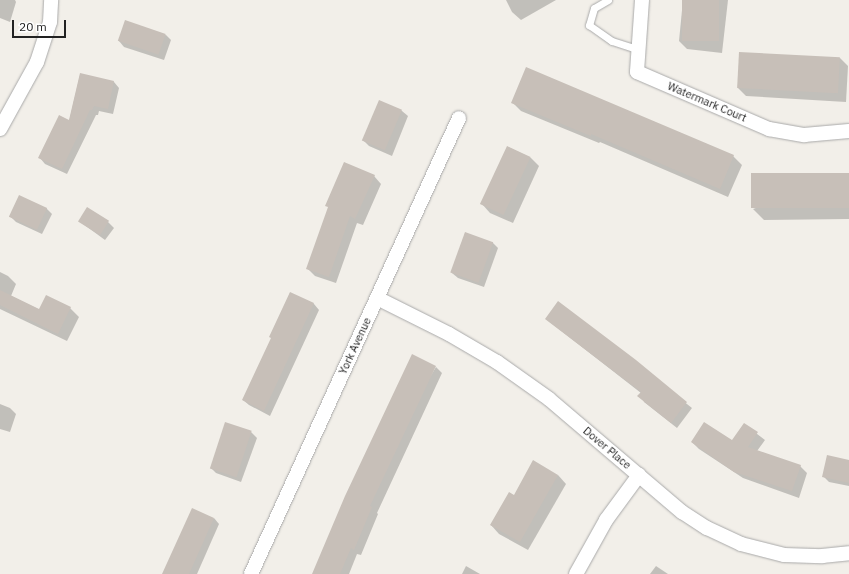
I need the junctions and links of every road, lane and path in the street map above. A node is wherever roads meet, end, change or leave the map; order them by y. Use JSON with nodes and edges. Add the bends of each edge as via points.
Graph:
{"nodes":[{"id":1,"x":52,"y":0,"type":"edge"},
{"id":2,"x":608,"y":0,"type":"edge"},
{"id":3,"x":642,"y":0,"type":"edge"},
{"id":4,"x":639,"y":50,"type":"junction"},
{"id":5,"x":459,"y":118,"type":"dead end"},
{"id":6,"x":0,"y":129,"type":"edge"},
{"id":7,"x":849,"y":131,"type":"edge"},
{"id":8,"x":377,"y":298,"type":"junction"},
{"id":9,"x":639,"y":475,"type":"junction"},
{"id":10,"x":849,"y":553,"type":"edge"},
{"id":11,"x":251,"y":574,"type":"edge"},
{"id":12,"x":576,"y":574,"type":"edge"}],
"edges":[{"from":1,"to":6,"type":"street","via":[[50,22],[37,62]]},
{"from":2,"to":4,"type":"lane","via":[[594,8],[589,25],[612,41]]},
{"from":3,"to":4,"type":"street","name":"Watermark Court"},
{"from":4,"to":7,"type":"street","name":"Watermark Court","via":[[637,72],[769,129],[804,135]]},
{"from":5,"to":8,"type":"street","name":"York Avenue"},
{"from":8,"to":9,"type":"street","name":"Dover Place","via":[[449,334],[497,362],[549,399]]},
{"from":8,"to":11,"type":"street","name":"York Avenue"},
{"from":9,"to":10,"type":"street","name":"Dover Place","via":[[682,512],[707,528],[741,544],[784,555],[822,556]]},
{"from":9,"to":12,"type":"street","via":[[606,520]]}]}
